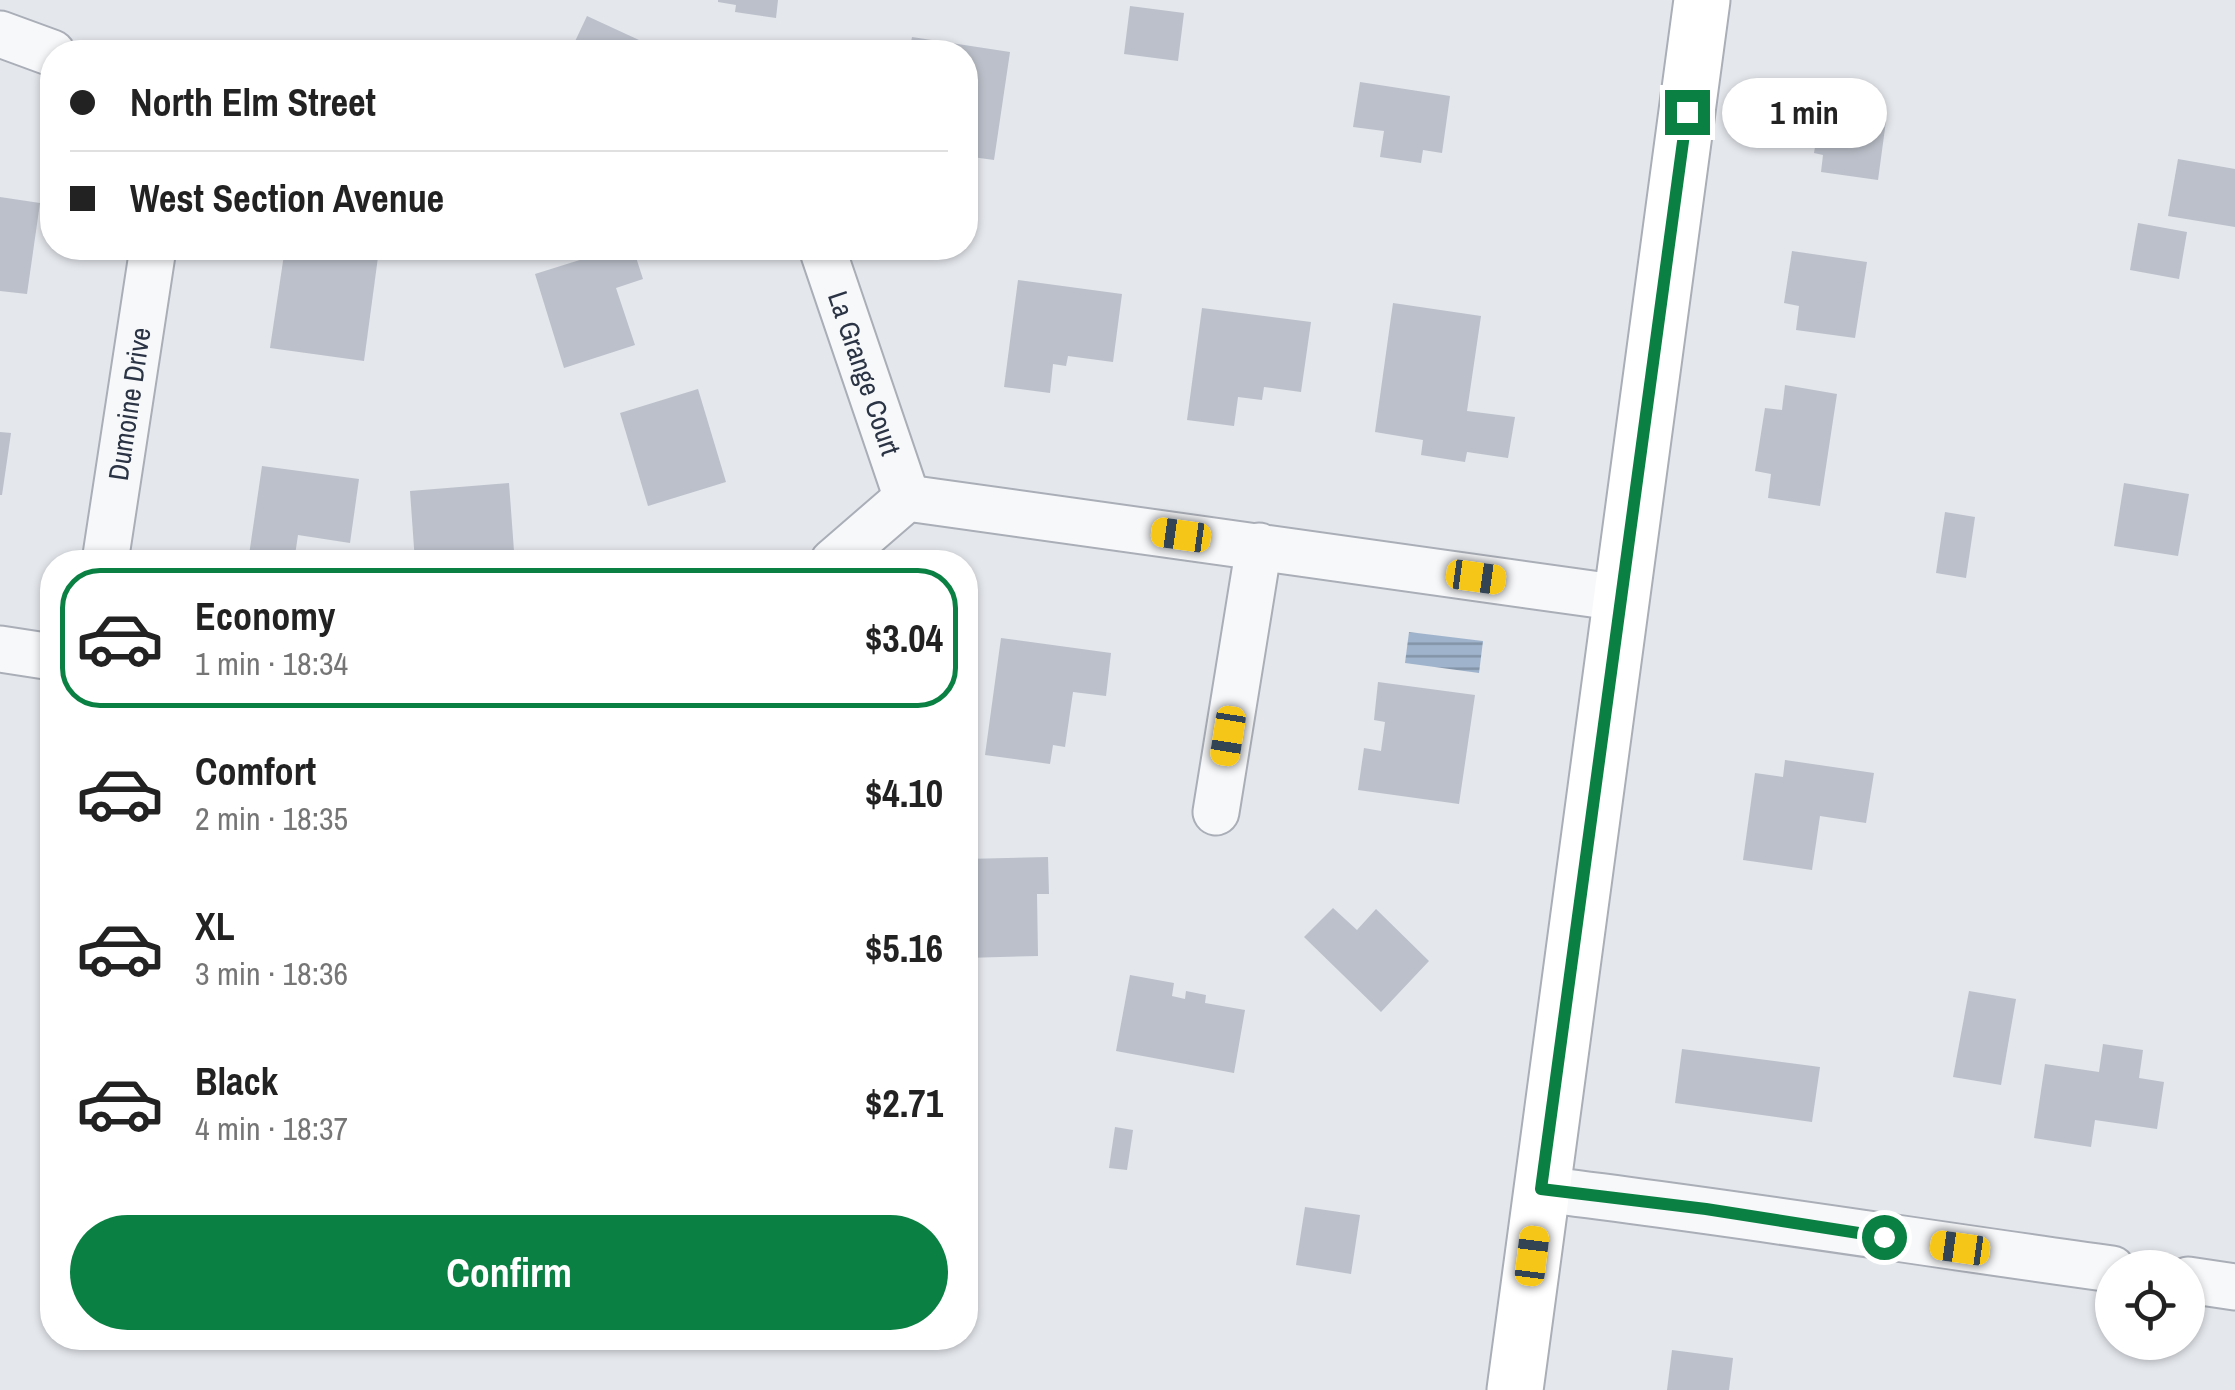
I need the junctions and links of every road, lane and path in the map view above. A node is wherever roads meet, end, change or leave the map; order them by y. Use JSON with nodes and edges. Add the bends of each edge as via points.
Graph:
{"nodes":[{"id":1,"x":1702,"y":0,"type":"edge"},
{"id":2,"x":0,"y":34,"type":"edge"},
{"id":3,"x":40,"y":49,"type":"edge"},
{"id":4,"x":151,"y":260,"type":"edge"},
{"id":5,"x":826,"y":260,"type":"edge"},
{"id":6,"x":907,"y":498,"type":"junction"},
{"id":7,"x":1259,"y":546,"type":"junction"},
{"id":8,"x":107,"y":550,"type":"edge"},
{"id":9,"x":847,"y":550,"type":"edge"},
{"id":10,"x":1621,"y":598,"type":"junction"},
{"id":11,"x":0,"y":649,"type":"edge"},
{"id":12,"x":40,"y":655,"type":"edge"},
{"id":13,"x":1216,"y":812,"type":"dead end"},
{"id":14,"x":1541,"y":1189,"type":"junction"},
{"id":15,"x":2095,"y":1268,"type":"edge"},
{"id":16,"x":2205,"y":1283,"type":"edge"},
{"id":17,"x":2235,"y":1287,"type":"edge"},
{"id":18,"x":1515,"y":1390,"type":"edge"}],
"edges":[{"from":1,"to":10,"type":"street"},
{"from":2,"to":3,"type":"street"},
{"from":4,"to":8,"type":"street","name":"Dumoine Drive"},
{"from":5,"to":6,"type":"street","name":"La Grange Court"},
{"from":6,"to":7,"type":"street"},
{"from":6,"to":9,"type":"street"},
{"from":7,"to":10,"type":"street"},
{"from":7,"to":13,"type":"street"},
{"from":10,"to":14,"type":"street"},
{"from":11,"to":12,"type":"street"},
{"from":14,"to":15,"type":"street"},
{"from":14,"to":18,"type":"street"},
{"from":16,"to":17,"type":"street"}]}
